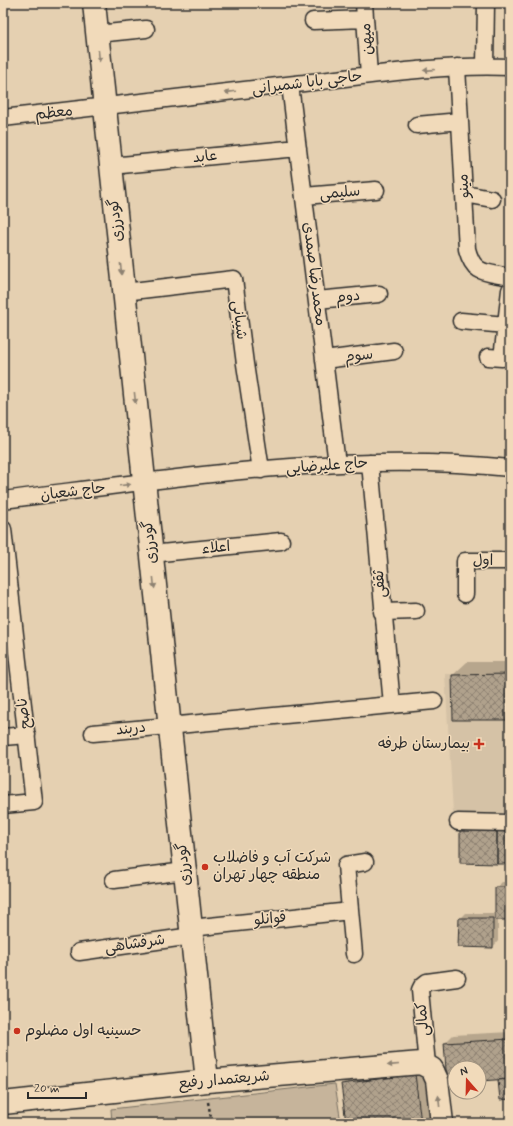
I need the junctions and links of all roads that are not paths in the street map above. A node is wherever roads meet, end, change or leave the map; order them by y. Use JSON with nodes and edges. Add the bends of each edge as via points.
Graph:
{"nodes":[{"id":1,"x":94,"y":3,"type":"edge"},
{"id":2,"x":364,"y":3,"type":"edge"},
{"id":3,"x":486,"y":3,"type":"edge"},
{"id":4,"x":365,"y":19,"type":"junction"},
{"id":5,"x":313,"y":21,"type":"dead end"},
{"id":6,"x":146,"y":29,"type":"dead end"},
{"id":7,"x":97,"y":34,"type":"junction"},
{"id":8,"x":485,"y":66,"type":"junction"},
{"id":9,"x":457,"y":67,"type":"junction"},
{"id":10,"x":510,"y":67,"type":"edge"},
{"id":11,"x":369,"y":75,"type":"junction"},
{"id":12,"x":290,"y":85,"type":"junction"},
{"id":13,"x":104,"y":107,"type":"junction"},
{"id":14,"x":3,"y":118,"type":"edge"},
{"id":15,"x":460,"y":121,"type":"junction"},
{"id":16,"x":417,"y":125,"type":"dead end"},
{"id":17,"x":298,"y":148,"type":"junction"},
{"id":18,"x":111,"y":166,"type":"junction"},
{"id":19,"x":376,"y":190,"type":"dead end"},
{"id":20,"x":465,"y":194,"type":"junction"},
{"id":21,"x":304,"y":196,"type":"junction"},
{"id":22,"x":492,"y":199,"type":"dead end"},
{"id":23,"x":510,"y":277,"type":"edge"},
{"id":24,"x":510,"y":290,"type":"edge"},
{"id":25,"x":124,"y":292,"type":"junction"},
{"id":26,"x":380,"y":294,"type":"dead end"},
{"id":27,"x":317,"y":300,"type":"junction"},
{"id":28,"x":461,"y":321,"type":"dead end"},
{"id":29,"x":506,"y":325,"type":"junction"},
{"id":30,"x":394,"y":351,"type":"dead end"},
{"id":31,"x":488,"y":357,"type":"dead end"},
{"id":32,"x":324,"y":360,"type":"junction"},
{"id":33,"x":370,"y":463,"type":"junction"},
{"id":34,"x":337,"y":464,"type":"junction"},
{"id":35,"x":510,"y":468,"type":"edge"},
{"id":36,"x":261,"y":470,"type":"junction"},
{"id":37,"x":144,"y":483,"type":"junction"},
{"id":38,"x":3,"y":500,"type":"edge"},
{"id":39,"x":3,"y":529,"type":"edge"},
{"id":40,"x":281,"y":541,"type":"dead end"},
{"id":41,"x":151,"y":554,"type":"junction"},
{"id":42,"x":510,"y":561,"type":"edge"},
{"id":43,"x":465,"y":594,"type":"dead end"},
{"id":44,"x":416,"y":610,"type":"dead end"},
{"id":45,"x":382,"y":612,"type":"junction"},
{"id":46,"x":8,"y":617,"type":"edge"},
{"id":47,"x":434,"y":701,"type":"dead end"},
{"id":48,"x":392,"y":705,"type":"junction"},
{"id":49,"x":169,"y":725,"type":"junction"},
{"id":50,"x":93,"y":733,"type":"dead end"},
{"id":51,"x":27,"y":735,"type":"junction"},
{"id":52,"x":3,"y":737,"type":"edge"},
{"id":53,"x":3,"y":805,"type":"edge"},
{"id":54,"x":458,"y":822,"type":"dead end"},
{"id":55,"x":510,"y":823,"type":"edge"},
{"id":56,"x":366,"y":862,"type":"dead end"},
{"id":57,"x":185,"y":871,"type":"junction"},
{"id":58,"x":114,"y":880,"type":"dead end"},
{"id":59,"x":350,"y":911,"type":"junction"},
{"id":60,"x":191,"y":932,"type":"junction"},
{"id":61,"x":79,"y":952,"type":"dead end"},
{"id":62,"x":354,"y":954,"type":"dead end"},
{"id":63,"x":457,"y":978,"type":"dead end"},
{"id":64,"x":432,"y":1072,"type":"junction"},
{"id":65,"x":207,"y":1081,"type":"junction"},
{"id":66,"x":3,"y":1103,"type":"edge"},
{"id":67,"x":442,"y":1123,"type":"edge"}],
"edges":[{"from":1,"to":7,"type":"street","name":"گودرزی"},
{"from":2,"to":4,"type":"street","name":"میهن"},
{"from":3,"to":8,"type":"street"},
{"from":4,"to":5,"type":"street"},
{"from":4,"to":11,"type":"street","name":"میهن"},
{"from":6,"to":7,"type":"street"},
{"from":7,"to":13,"type":"street","name":"گودرزی","one_way":true},
{"from":8,"to":9,"type":"street","name":"حاجی بابا شمیرانی"},
{"from":8,"to":10,"type":"street","name":"حاجی بابا شمیرانی"},
{"from":9,"to":11,"type":"street","name":"حاجی بابا شمیرانی","one_way":true},
{"from":9,"to":15,"type":"street","name":"مینو"},
{"from":11,"to":12,"type":"street","name":"حاجی بابا شمیرانی"},
{"from":12,"to":13,"type":"street","name":"حاجی بابا شمیرانی","one_way":true},
{"from":12,"to":17,"type":"street","name":"محمدرضا صمدی"},
{"from":13,"to":14,"type":"street","name":"معظم"},
{"from":13,"to":18,"type":"street","name":"گودرزی"},
{"from":15,"to":16,"type":"street"},
{"from":15,"to":20,"type":"street","name":"مینو"},
{"from":17,"to":18,"type":"street","name":"عابد"},
{"from":17,"to":21,"type":"street","name":"محمدرضا صمدی"},
{"from":18,"to":25,"type":"street","name":"گودرزی","one_way":true},
{"from":19,"to":21,"type":"street","name":"سلیمی"},
{"from":20,"to":22,"type":"street"},
{"from":20,"to":23,"type":"street","name":"مینو","via":[[467,249],[472,263],[479,270]]},
{"from":21,"to":27,"type":"street","name":"محمدرضا صمدی"},
{"from":24,"to":29,"type":"street"},
{"from":25,"to":36,"type":"street","name":"شیبانی","via":[[234,279]]},
{"from":25,"to":37,"type":"street","name":"گودرزی","one_way":true},
{"from":26,"to":27,"type":"street","name":"دوم"},
{"from":27,"to":32,"type":"street","name":"محمدرضا صمدی"},
{"from":28,"to":29,"type":"street"},
{"from":29,"to":31,"type":"street","via":[[502,358]]},
{"from":30,"to":32,"type":"street","name":"سوم"},
{"from":32,"to":34,"type":"street","name":"محمدرضا صمدی"},
{"from":33,"to":34,"type":"street","name":"حاج علیرضایی"},
{"from":33,"to":35,"type":"street","name":"حاج علیرضایی","via":[[448,463]]},
{"from":33,"to":45,"type":"street","name":"ثقفی"},
{"from":34,"to":36,"type":"street","name":"حاج علیرضایی"},
{"from":36,"to":37,"type":"street","name":"حاج علیرضایی"},
{"from":38,"to":37,"type":"street","name":"حاج شعبان","one_way":true},
{"from":37,"to":41,"type":"street","name":"گودرزی"},
{"from":39,"to":46,"type":"street","name":"ناصح"},
{"from":40,"to":41,"type":"street","name":"اعلاء"},
{"from":41,"to":49,"type":"street","name":"گودرزی","one_way":true},
{"from":42,"to":43,"type":"street","name":"اول","via":[[466,561]]},
{"from":44,"to":45,"type":"street"},
{"from":45,"to":48,"type":"street","name":"ثقفی"},
{"from":46,"to":51,"type":"street","name":"ناصح"},
{"from":47,"to":48,"type":"street"},
{"from":48,"to":49,"type":"street"},
{"from":49,"to":50,"type":"street","name":"دربند"},
{"from":49,"to":57,"type":"street","name":"گودرزی"},
{"from":51,"to":52,"type":"street"},
{"from":51,"to":53,"type":"street","name":"ناصح","via":[[34,802]]},
{"from":54,"to":55,"type":"street"},
{"from":56,"to":59,"type":"street","via":[[346,865]]},
{"from":57,"to":58,"type":"street"},
{"from":57,"to":60,"type":"street","name":"گودرزی"},
{"from":59,"to":60,"type":"street","name":"قوانلو"},
{"from":59,"to":62,"type":"street"},
{"from":60,"to":61,"type":"street","name":"شرفشاهی"},
{"from":60,"to":65,"type":"street","name":"گودرزی"},
{"from":63,"to":64,"type":"street","name":"کمالی","via":[[427,982],[420,990]]},
{"from":64,"to":65,"type":"street","name":"شریعتمدار رفیع","one_way":true,"via":[[421,1063],[410,1063]]},
{"from":67,"to":64,"type":"street","one_way":true},
{"from":65,"to":66,"type":"street","name":"شریعتمدار رفیع"}]}
